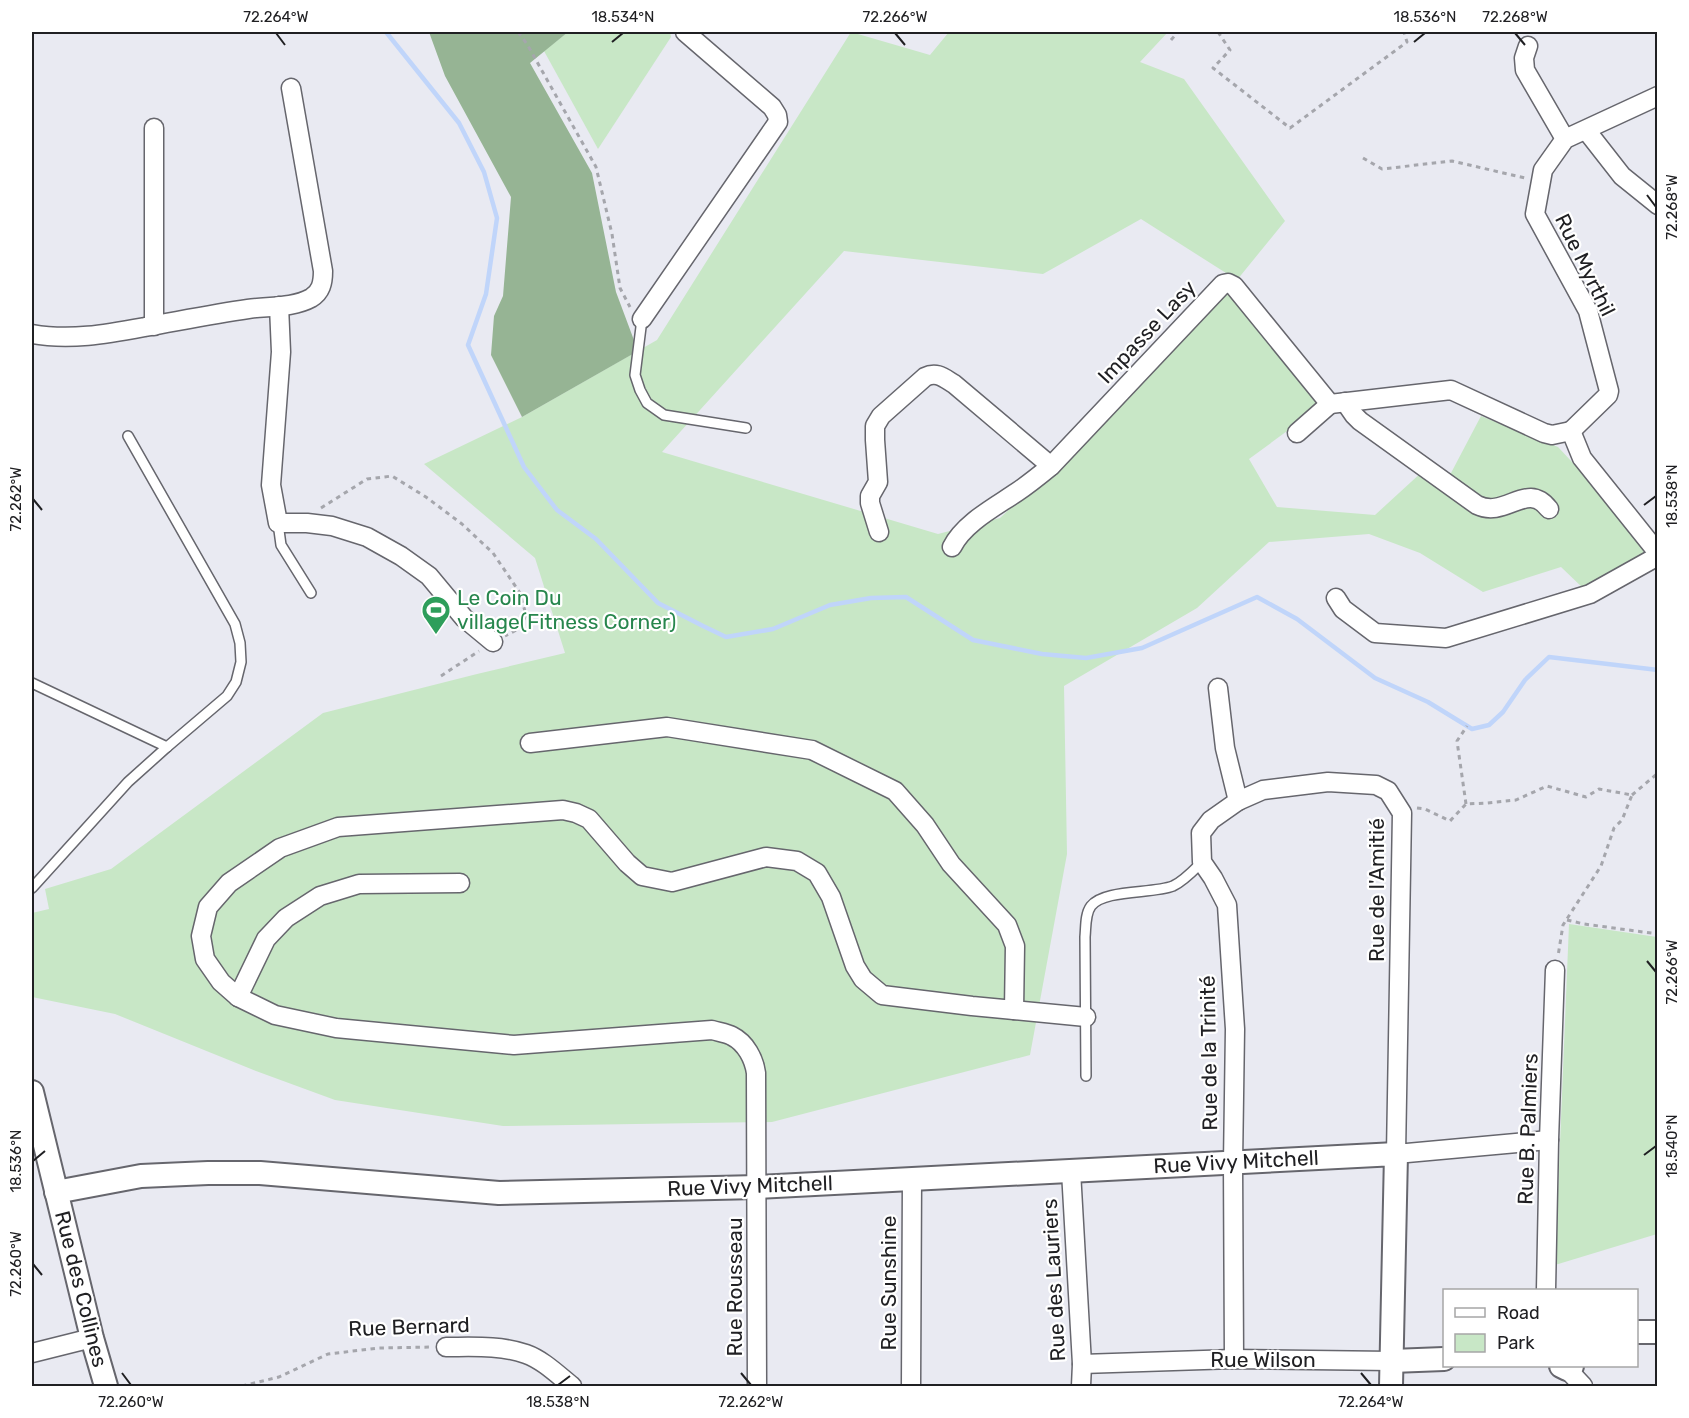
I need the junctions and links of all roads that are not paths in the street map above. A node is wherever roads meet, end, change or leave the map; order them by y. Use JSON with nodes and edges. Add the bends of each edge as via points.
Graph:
{"nodes":[{"id":1,"x":685,"y":32,"type":"edge"},
{"id":2,"x":1528,"y":46,"type":"dead end"},
{"id":3,"x":291,"y":88,"type":"dead end"},
{"id":4,"x":1658,"y":96,"type":"edge"},
{"id":5,"x":154,"y":128,"type":"dead end"},
{"id":6,"x":1586,"y":130,"type":"junction"},
{"id":7,"x":1565,"y":139,"type":"junction"},
{"id":8,"x":1658,"y":205,"type":"edge"},
{"id":9,"x":279,"y":306,"type":"junction"},
{"id":10,"x":642,"y":319,"type":"joint"},
{"id":11,"x":154,"y":326,"type":"junction"},
{"id":12,"x":32,"y":334,"type":"edge"},
{"id":13,"x":1338,"y":403,"type":"junction"},
{"id":14,"x":746,"y":428,"type":"dead end"},
{"id":15,"x":1571,"y":431,"type":"junction"},
{"id":16,"x":1297,"y":433,"type":"dead end"},
{"id":17,"x":128,"y":436,"type":"dead end"},
{"id":18,"x":1051,"y":466,"type":"junction"},
{"id":19,"x":1549,"y":509,"type":"dead end"},
{"id":20,"x":278,"y":523,"type":"junction"},
{"id":21,"x":879,"y":532,"type":"dead end"},
{"id":22,"x":952,"y":547,"type":"dead end"},
{"id":23,"x":1658,"y":554,"type":"edge"},
{"id":24,"x":311,"y":593,"type":"dead end"},
{"id":25,"x":1336,"y":598,"type":"dead end"},
{"id":26,"x":493,"y":642,"type":"road end"},
{"id":27,"x":32,"y":683,"type":"edge"},
{"id":28,"x":1218,"y":688,"type":"dead end"},
{"id":29,"x":530,"y":743,"type":"dead end"},
{"id":30,"x":167,"y":747,"type":"junction"},
{"id":31,"x":1238,"y":801,"type":"junction"},
{"id":32,"x":1202,"y":862,"type":"junction"},
{"id":33,"x":460,"y":883,"type":"dead end"},
{"id":34,"x":32,"y":888,"type":"edge"},
{"id":35,"x":1555,"y":970,"type":"road end"},
{"id":36,"x":238,"y":997,"type":"junction"},
{"id":37,"x":1014,"y":1010,"type":"junction"},
{"id":38,"x":1086,"y":1017,"type":"junction"},
{"id":39,"x":1086,"y":1076,"type":"dead end"},
{"id":40,"x":32,"y":1092,"type":"edge"},
{"id":41,"x":1549,"y":1140,"type":"junction"},
{"id":42,"x":1396,"y":1154,"type":"junction"},
{"id":43,"x":1233,"y":1162,"type":"junction"},
{"id":44,"x":1071,"y":1171,"type":"junction"},
{"id":45,"x":912,"y":1179,"type":"junction"},
{"id":46,"x":758,"y":1188,"type":"junction"},
{"id":47,"x":56,"y":1192,"type":"junction"},
{"id":48,"x":1546,"y":1289,"type":"edge"},
{"id":49,"x":1638,"y":1332,"type":"edge"},
{"id":50,"x":1658,"y":1332,"type":"edge"},
{"id":51,"x":92,"y":1338,"type":"junction"},
{"id":52,"x":446,"y":1347,"type":"road end"},
{"id":53,"x":32,"y":1353,"type":"edge"},
{"id":54,"x":1234,"y":1359,"type":"junction"},
{"id":55,"x":1443,"y":1359,"type":"edge"},
{"id":56,"x":1392,"y":1360,"type":"junction"},
{"id":57,"x":1082,"y":1364,"type":"junction"},
{"id":58,"x":1568,"y":1367,"type":"edge"},
{"id":59,"x":106,"y":1386,"type":"edge"},
{"id":60,"x":572,"y":1386,"type":"edge"},
{"id":61,"x":757,"y":1386,"type":"edge"},
{"id":62,"x":911,"y":1386,"type":"edge"},
{"id":63,"x":1081,"y":1386,"type":"edge"},
{"id":64,"x":1391,"y":1386,"type":"edge"},
{"id":65,"x":1583,"y":1386,"type":"edge"}],
"edges":[{"from":1,"to":10,"type":"street","via":[[772,107],[778,122]]},
{"from":2,"to":7,"type":"street","via":[[1525,70]]},
{"from":3,"to":9,"type":"street","via":[[323,282],[319,292],[309,299]]},
{"from":4,"to":6,"type":"street"},
{"from":5,"to":11,"type":"street"},
{"from":6,"to":7,"type":"street"},
{"from":6,"to":8,"type":"street","via":[[1622,176]]},
{"from":7,"to":15,"type":"street","name":"Rue Myrthil","via":[[1543,170],[1535,214],[1588,312],[1609,392]]},
{"from":9,"to":11,"type":"street"},
{"from":9,"to":20,"type":"street","via":[[281,352],[271,484]]},
{"from":10,"to":14,"type":"lane","via":[[635,375],[647,403],[664,415]]},
{"from":11,"to":12,"type":"street","via":[[98,336]]},
{"from":13,"to":15,"type":"street","via":[[1452,390],[1544,433]]},
{"from":13,"to":16,"type":"street"},
{"from":13,"to":18,"type":"street","name":"Impasse Lasy","via":[[1234,286],[1223,284]]},
{"from":13,"to":19,"type":"street","via":[[1477,506],[1496,509],[1534,498]]},
{"from":15,"to":23,"type":"street","via":[[1582,458]]},
{"from":17,"to":30,"type":"lane","via":[[235,624],[240,643],[241,662],[227,696]]},
{"from":18,"to":21,"type":"street","via":[[954,384],[931,374],[881,416],[875,426],[878,482],[870,503]]},
{"from":18,"to":22,"type":"street","via":[[958,535]]},
{"from":20,"to":24,"type":"lane","via":[[281,545]]},
{"from":20,"to":26,"type":"street","via":[[332,525],[367,537],[429,576],[464,618]]},
{"from":23,"to":25,"type":"street","via":[[1590,594],[1446,638],[1375,633],[1343,609]]},
{"from":27,"to":30,"type":"lane"},
{"from":28,"to":31,"type":"street","via":[[1225,748]]},
{"from":29,"to":37,"type":"street","via":[[667,727],[812,750],[895,791],[925,825],[951,864],[1006,925],[1015,946]]},
{"from":30,"to":34,"type":"lane","via":[[128,782]]},
{"from":31,"to":32,"type":"street","name":"Rue de l'Amitié","via":[[1211,820],[1202,833]]},
{"from":31,"to":42,"type":"street","name":"Rue de l'Amitié","via":[[1263,790],[1296,786],[1376,785],[1388,791],[1402,813]]},
{"from":32,"to":38,"type":"lane","via":[[1172,887],[1105,897],[1092,904],[1086,917]]},
{"from":32,"to":43,"type":"street","name":"Rue de la Trinité","via":[[1227,905],[1234,1029]]},
{"from":33,"to":36,"type":"street","via":[[359,884],[320,896],[286,918],[266,939]]},
{"from":35,"to":41,"type":"street","name":"Rue B. Palmiers"},
{"from":36,"to":37,"type":"street","name":"Rue Rousseau","via":[[221,982],[205,959],[201,936],[208,907],[229,883],[280,848],[338,827],[562,810],[589,819],[642,876],[672,882],[766,857],[797,861],[817,873],[831,897],[855,966],[882,995]]},
{"from":36,"to":46,"type":"street","name":"Rue Rousseau","via":[[275,1015],[336,1028],[514,1045],[712,1030],[733,1036],[748,1049],[756,1073]]},
{"from":37,"to":38,"type":"street","name":"Rue Rousseau"},
{"from":38,"to":39,"type":"lane"},
{"from":40,"to":47,"type":"street"},
{"from":41,"to":42,"type":"street","name":"Rue Vivy Mitchell"},
{"from":41,"to":48,"type":"street","name":"Rue B. Palmiers"},
{"from":42,"to":43,"type":"street","name":"Rue Vivy Mitchell"},
{"from":42,"to":56,"type":"street"},
{"from":43,"to":44,"type":"street","name":"Rue Vivy Mitchell"},
{"from":43,"to":54,"type":"street","name":"Rue de la Trinité"},
{"from":44,"to":45,"type":"street","name":"Rue Vivy Mitchell"},
{"from":44,"to":57,"type":"street","name":"Rue des Lauriers"},
{"from":45,"to":46,"type":"street","name":"Rue Vivy Mitchell"},
{"from":45,"to":62,"type":"street","name":"Rue Sunshine"},
{"from":46,"to":47,"type":"street","name":"Rue Vivy Mitchell","via":[[499,1193],[239,1173],[141,1176]]},
{"from":46,"to":61,"type":"street","name":"Rue Rousseau"},
{"from":47,"to":51,"type":"street","name":"Rue des Collines"},
{"from":49,"to":50,"type":"street"},
{"from":51,"to":53,"type":"street"},
{"from":51,"to":59,"type":"street","name":"Rue des Collines"},
{"from":52,"to":60,"type":"street","name":"Rue Bernard","via":[[502,1347],[528,1354]]},
{"from":54,"to":56,"type":"street","name":"Rue Wilson"},
{"from":54,"to":57,"type":"street","name":"Rue Wilson"},
{"from":55,"to":56,"type":"street","name":"Rue Wilson"},
{"from":56,"to":64,"type":"street"},
{"from":57,"to":63,"type":"street","name":"Rue des Lauriers"},
{"from":58,"to":65,"type":"street"}]}
